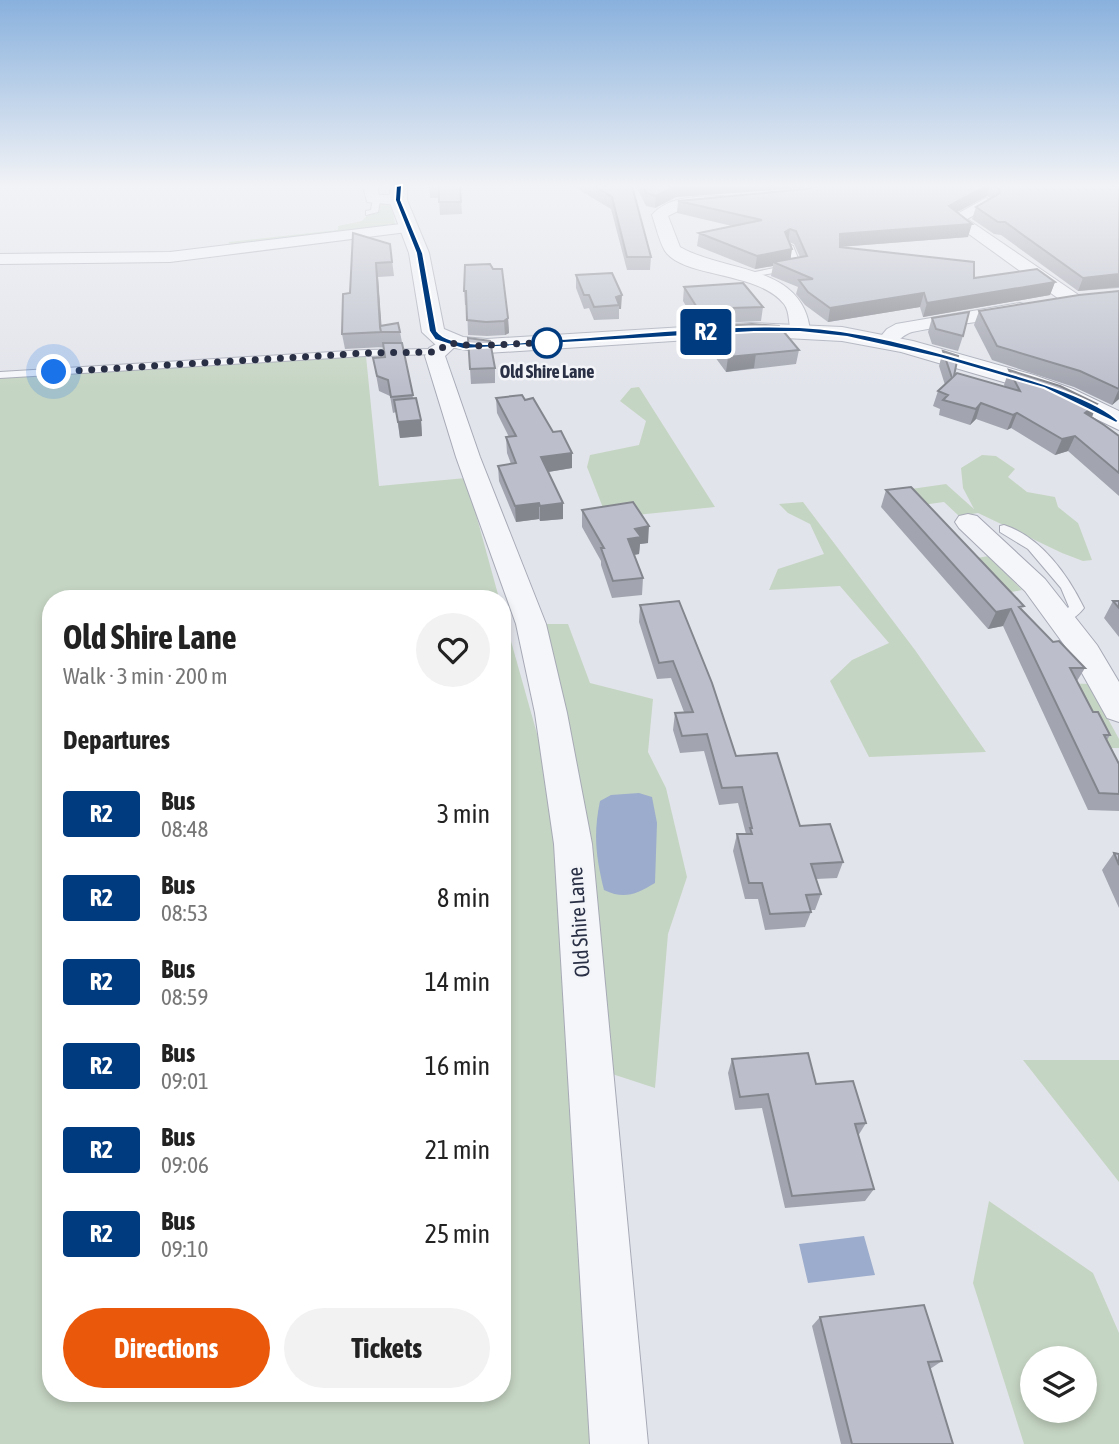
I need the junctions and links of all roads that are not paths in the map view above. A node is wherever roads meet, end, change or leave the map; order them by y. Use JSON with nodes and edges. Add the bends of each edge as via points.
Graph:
{"nodes":[{"id":1,"x":200,"y":253,"type":"edge"},
{"id":2,"x":419,"y":253,"type":"edge"},
{"id":3,"x":680,"y":253,"type":"edge"},
{"id":4,"x":793,"y":253,"type":"edge"},
{"id":5,"x":1006,"y":253,"type":"edge"},
{"id":6,"x":0,"y":259,"type":"edge"},
{"id":7,"x":753,"y":275,"type":"junction"},
{"id":8,"x":1096,"y":298,"type":"edge"},
{"id":9,"x":1073,"y":300,"type":"junction"},
{"id":10,"x":800,"y":330,"type":"junction"},
{"id":11,"x":886,"y":342,"type":"junction"},
{"id":12,"x":442,"y":348,"type":"junction"},
{"id":13,"x":0,"y":375,"type":"edge"},
{"id":14,"x":1119,"y":422,"type":"edge"},
{"id":15,"x":984,"y":528,"type":"dead end"},
{"id":16,"x":1119,"y":710,"type":"edge"},
{"id":17,"x":618,"y":1444,"type":"edge"}],
"edges":[{"from":1,"to":6,"type":"street"},
{"from":2,"to":12,"type":"street","via":[[433,331]]},
{"from":3,"to":7,"type":"street"},
{"from":4,"to":7,"type":"lane","via":[[799,266]]},
{"from":5,"to":9,"type":"street"},
{"from":7,"to":10,"type":"street","via":[[798,307]]},
{"from":8,"to":9,"type":"street"},
{"from":9,"to":11,"type":"street","via":[[904,328]]},
{"from":10,"to":11,"type":"street"},
{"from":10,"to":12,"type":"street"},
{"from":11,"to":14,"type":"street","via":[[1047,386]]},
{"from":12,"to":13,"type":"lane"},
{"from":12,"to":17,"type":"street","name":"Old Shire Lane","via":[[468,457],[531,624],[573,844]]},
{"from":15,"to":16,"type":"street","via":[[1086,652]]}]}
